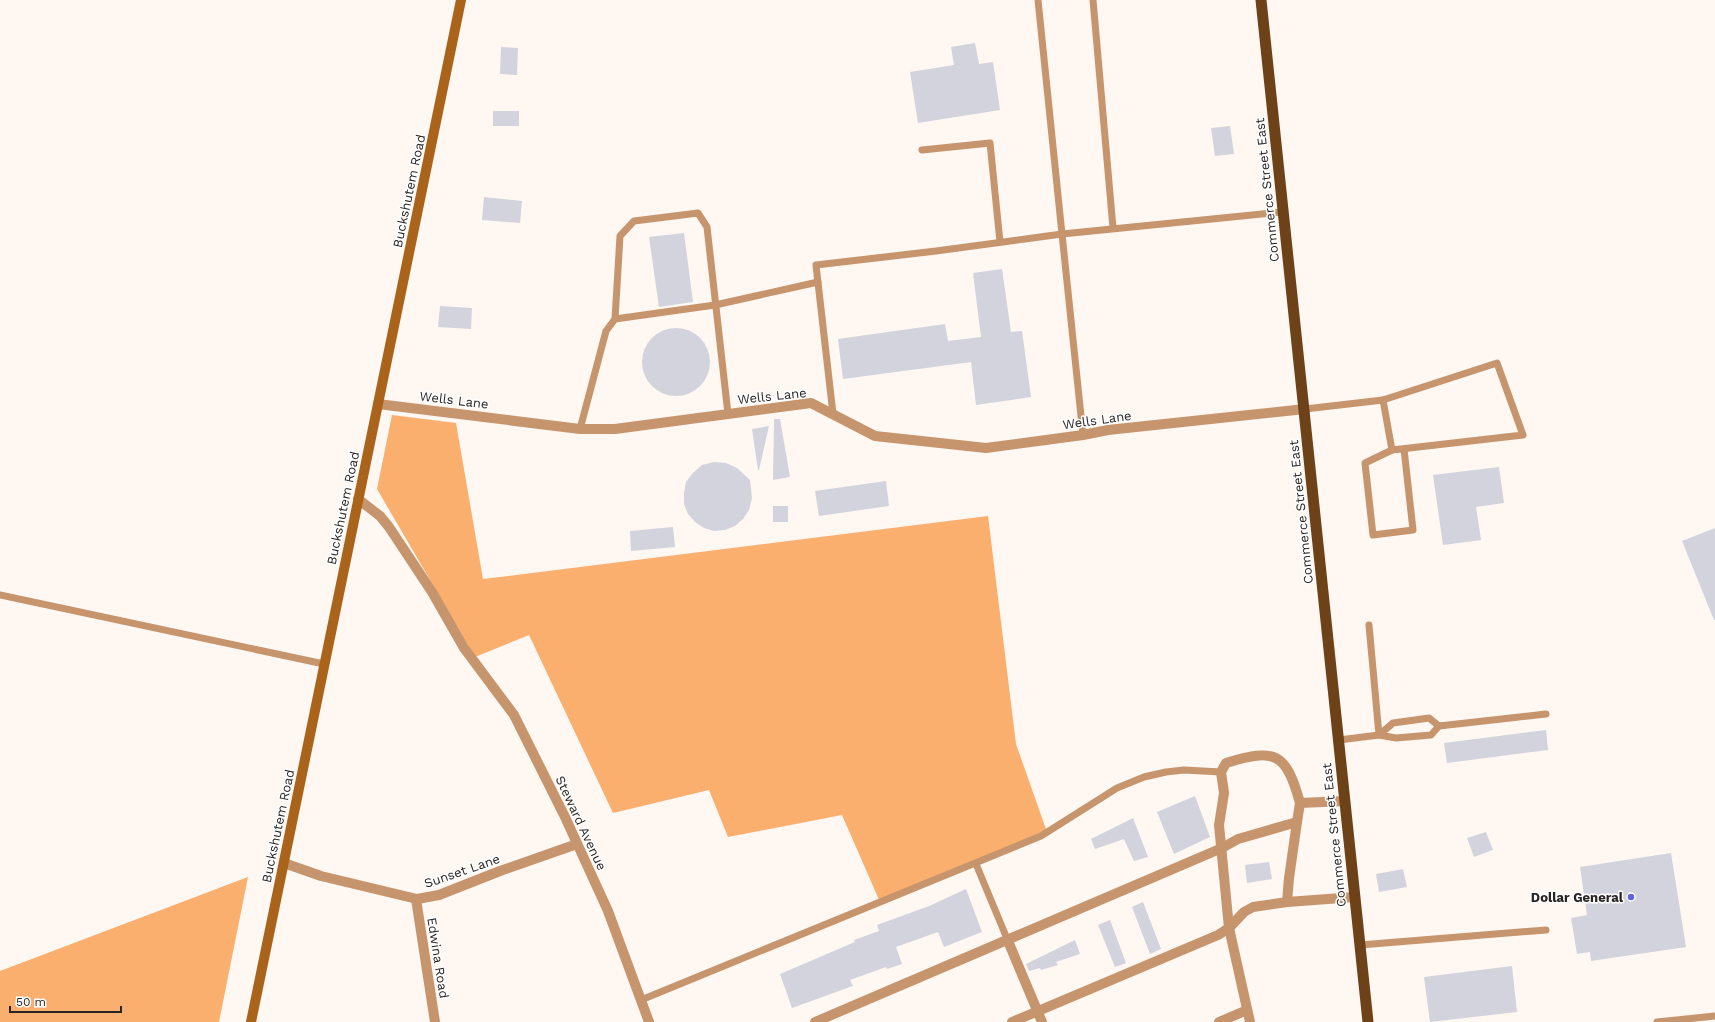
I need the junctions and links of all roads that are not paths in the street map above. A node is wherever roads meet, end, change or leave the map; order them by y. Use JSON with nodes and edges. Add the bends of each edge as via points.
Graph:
{"nodes":[{"id":1,"x":461,"y":0,"type":"edge"},
{"id":2,"x":1038,"y":0,"type":"edge"},
{"id":3,"x":1093,"y":0,"type":"edge"},
{"id":4,"x":1261,"y":0,"type":"edge"},
{"id":5,"x":922,"y":150,"type":"dead end"},
{"id":6,"x":1283,"y":212,"type":"junction"},
{"id":7,"x":1113,"y":228,"type":"junction"},
{"id":8,"x":1062,"y":234,"type":"junction"},
{"id":9,"x":1000,"y":242,"type":"junction"},
{"id":10,"x":818,"y":282,"type":"junction"},
{"id":11,"x":714,"y":305,"type":"junction"},
{"id":12,"x":615,"y":319,"type":"junction"},
{"id":13,"x":1383,"y":400,"type":"junction"},
{"id":14,"x":378,"y":404,"type":"junction"},
{"id":15,"x":1305,"y":409,"type":"junction"},
{"id":16,"x":728,"y":414,"type":"junction"},
{"id":17,"x":833,"y":414,"type":"junction"},
{"id":18,"x":580,"y":428,"type":"junction"},
{"id":19,"x":1083,"y":435,"type":"junction"},
{"id":20,"x":1404,"y":449,"type":"junction"},
{"id":21,"x":1392,"y":450,"type":"junction"},
{"id":22,"x":358,"y":498,"type":"junction"},
{"id":23,"x":0,"y":596,"type":"edge"},
{"id":24,"x":1369,"y":625,"type":"dead end"},
{"id":25,"x":324,"y":664,"type":"junction"},
{"id":26,"x":1546,"y":714,"type":"dead end"},
{"id":27,"x":1439,"y":726,"type":"junction"},
{"id":28,"x":1379,"y":735,"type":"junction"},
{"id":29,"x":1339,"y":740,"type":"junction"},
{"id":30,"x":1221,"y":772,"type":"junction"},
{"id":31,"x":1345,"y":801,"type":"junction"},
{"id":32,"x":1300,"y":803,"type":"junction"},
{"id":33,"x":1297,"y":822,"type":"junction"},
{"id":34,"x":577,"y":844,"type":"junction"},
{"id":35,"x":1222,"y":848,"type":"junction"},
{"id":36,"x":284,"y":863,"type":"junction"},
{"id":37,"x":976,"y":864,"type":"junction"},
{"id":38,"x":1354,"y":897,"type":"junction"},
{"id":39,"x":416,"y":899,"type":"junction"},
{"id":40,"x":1287,"y":902,"type":"junction"},
{"id":41,"x":1229,"y":928,"type":"junction"},
{"id":42,"x":1546,"y":930,"type":"dead end"},
{"id":43,"x":1008,"y":941,"type":"junction"},
{"id":44,"x":1360,"y":945,"type":"junction"},
{"id":45,"x":641,"y":1000,"type":"junction"},
{"id":46,"x":1247,"y":1010,"type":"junction"},
{"id":47,"x":1715,"y":1016,"type":"edge"},
{"id":48,"x":1040,"y":1017,"type":"edge"},
{"id":49,"x":251,"y":1022,"type":"edge"},
{"id":50,"x":435,"y":1022,"type":"edge"},
{"id":51,"x":649,"y":1022,"type":"edge"},
{"id":52,"x":815,"y":1022,"type":"edge"},
{"id":53,"x":1012,"y":1022,"type":"edge"},
{"id":54,"x":1219,"y":1022,"type":"edge"},
{"id":55,"x":1250,"y":1022,"type":"edge"},
{"id":56,"x":1368,"y":1022,"type":"edge"},
{"id":57,"x":1657,"y":1022,"type":"edge"}],
"edges":[{"from":1,"to":14,"type":"main road","name":"Buckshutem Road"},
{"from":2,"to":8,"type":"lane"},
{"from":3,"to":7,"type":"lane"},
{"from":4,"to":6,"type":"highway","name":"Commerce Street East"},
{"from":5,"to":9,"type":"lane","via":[[990,143]]},
{"from":6,"to":7,"type":"lane"},
{"from":6,"to":15,"type":"highway","name":"Commerce Street East"},
{"from":7,"to":8,"type":"lane"},
{"from":8,"to":9,"type":"lane"},
{"from":8,"to":19,"type":"lane"},
{"from":9,"to":10,"type":"lane","via":[[816,265]]},
{"from":10,"to":11,"type":"lane"},
{"from":10,"to":17,"type":"lane"},
{"from":11,"to":12,"type":"lane"},
{"from":11,"to":12,"type":"lane","via":[[707,227],[698,213],[634,221],[620,236]]},
{"from":11,"to":16,"type":"lane"},
{"from":12,"to":18,"type":"lane","via":[[606,331]]},
{"from":13,"to":15,"type":"lane"},
{"from":13,"to":20,"type":"lane","via":[[1497,362],[1523,435]]},
{"from":13,"to":21,"type":"lane"},
{"from":14,"to":18,"type":"street","name":"Wells Lane"},
{"from":14,"to":22,"type":"main road","name":"Buckshutem Road"},
{"from":15,"to":19,"type":"street","name":"Wells Lane"},
{"from":15,"to":29,"type":"highway","name":"Commerce Street East"},
{"from":16,"to":17,"type":"street","name":"Wells Lane","via":[[811,403]]},
{"from":16,"to":18,"type":"street","name":"Wells Lane","via":[[615,429]]},
{"from":17,"to":19,"type":"street","name":"Wells Lane","via":[[875,436],[986,448]]},
{"from":20,"to":21,"type":"lane"},
{"from":20,"to":21,"type":"lane","via":[[1413,530],[1372,535],[1365,463]]},
{"from":22,"to":25,"type":"main road","name":"Buckshutem Road"},
{"from":22,"to":34,"type":"street","name":"Steward Avenue","via":[[389,527],[432,592],[464,648],[514,715]]},
{"from":23,"to":25,"type":"lane"},
{"from":24,"to":28,"type":"lane"},
{"from":25,"to":36,"type":"main road","name":"Buckshutem Road"},
{"from":26,"to":27,"type":"lane"},
{"from":27,"to":28,"type":"lane","via":[[1431,735],[1396,738]]},
{"from":27,"to":28,"type":"lane","via":[[1429,718],[1393,723]]},
{"from":28,"to":29,"type":"lane"},
{"from":29,"to":31,"type":"highway","name":"Commerce Street East"},
{"from":30,"to":32,"type":"street","via":[[1226,764],[1252,755],[1271,755],[1282,762],[1293,778]]},
{"from":30,"to":35,"type":"street","via":[[1224,792],[1219,825]]},
{"from":30,"to":37,"type":"lane","via":[[1184,770],[1144,777],[1118,788],[1041,836]]},
{"from":31,"to":32,"type":"street"},
{"from":31,"to":38,"type":"highway","name":"Commerce Street East"},
{"from":32,"to":33,"type":"street"},
{"from":33,"to":35,"type":"street","via":[[1238,839]]},
{"from":33,"to":40,"type":"street"},
{"from":34,"to":39,"type":"street","name":"Sunset Lane","via":[[438,895]]},
{"from":34,"to":45,"type":"street","name":"Steward Avenue","via":[[608,912]]},
{"from":35,"to":41,"type":"street"},
{"from":35,"to":43,"type":"street"},
{"from":36,"to":39,"type":"street","name":"Sunset Lane","via":[[321,876]]},
{"from":36,"to":49,"type":"main road","name":"Buckshutem Road"},
{"from":37,"to":43,"type":"lane"},
{"from":37,"to":45,"type":"lane"},
{"from":38,"to":40,"type":"street"},
{"from":38,"to":44,"type":"highway","name":"Commerce Street East"},
{"from":39,"to":50,"type":"street","name":"Edwina Road"},
{"from":40,"to":41,"type":"street","via":[[1253,907],[1244,912]]},
{"from":41,"to":46,"type":"street"},
{"from":41,"to":48,"type":"street"},
{"from":42,"to":44,"type":"lane"},
{"from":43,"to":48,"type":"street"},
{"from":43,"to":52,"type":"street"},
{"from":44,"to":56,"type":"highway","name":"Commerce Street East"},
{"from":45,"to":51,"type":"street","name":"Steward Avenue"},
{"from":46,"to":54,"type":"street"},
{"from":46,"to":55,"type":"street"},
{"from":47,"to":57,"type":"lane"},
{"from":48,"to":53,"type":"street"}]}
